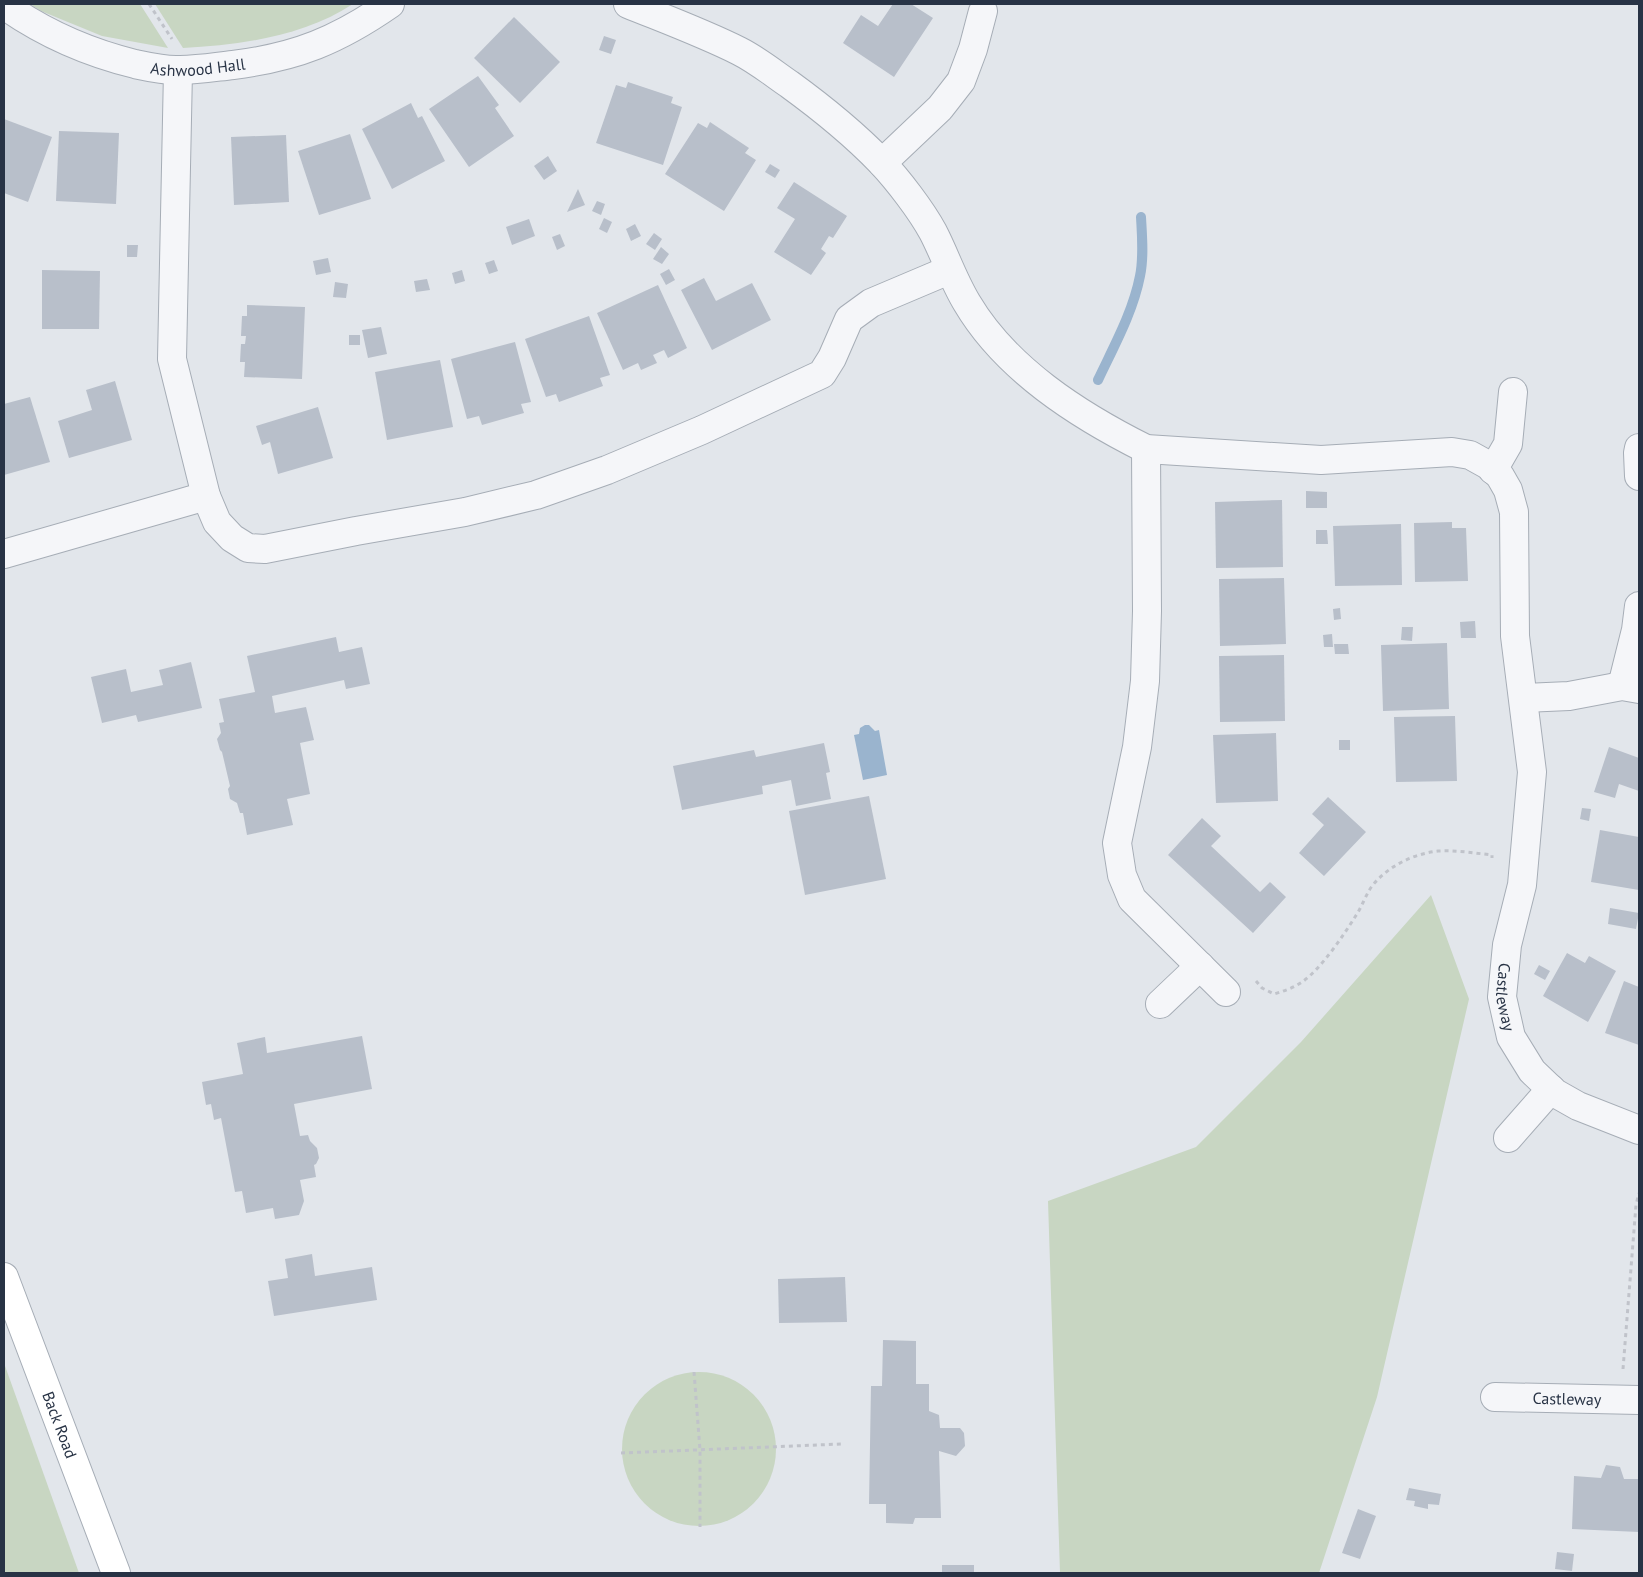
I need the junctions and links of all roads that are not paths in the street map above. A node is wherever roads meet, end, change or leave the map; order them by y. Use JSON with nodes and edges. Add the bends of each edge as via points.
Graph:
{"nodes":[{"id":1,"x":390,"y":4,"type":"edge"},
{"id":2,"x":628,"y":4,"type":"edge"},
{"id":3,"x":4,"y":6,"type":"edge"},
{"id":4,"x":983,"y":11,"type":"dead end"},
{"id":5,"x":178,"y":70,"type":"junction"},
{"id":6,"x":882,"y":162,"type":"junction"},
{"id":7,"x":949,"y":270,"type":"junction"},
{"id":8,"x":1513,"y":392,"type":"dead end"},
{"id":9,"x":1639,"y":448,"type":"edge"},
{"id":10,"x":1146,"y":449,"type":"junction"},
{"id":11,"x":1493,"y":470,"type":"junction"},
{"id":12,"x":1639,"y":476,"type":"edge"},
{"id":13,"x":206,"y":496,"type":"junction"},
{"id":14,"x":4,"y":554,"type":"edge"},
{"id":15,"x":1639,"y":606,"type":"edge"},
{"id":16,"x":1631,"y":688,"type":"edge"},
{"id":17,"x":1524,"y":698,"type":"junction"},
{"id":18,"x":1200,"y":966,"type":"junction"},
{"id":19,"x":1226,"y":992,"type":"road end"},
{"id":20,"x":1160,"y":1004,"type":"dead end"},
{"id":21,"x":1551,"y":1088,"type":"junction"},
{"id":22,"x":1639,"y":1130,"type":"edge"},
{"id":23,"x":1508,"y":1138,"type":"dead end"},
{"id":24,"x":4,"y":1277,"type":"edge"},
{"id":25,"x":1495,"y":1398,"type":"dead end"},
{"id":26,"x":1630,"y":1400,"type":"edge"},
{"id":27,"x":116,"y":1573,"type":"edge"}],
"edges":[{"from":1,"to":5,"type":"street","name":"Ashwood Hall","via":[[322,44],[290,55]]},
{"from":2,"to":6,"type":"street","via":[[741,52],[830,113]]},
{"from":3,"to":5,"type":"street","name":"Ashwood Hall","via":[[86,50],[152,68]]},
{"from":4,"to":6,"type":"street","via":[[962,81],[940,108]]},
{"from":5,"to":13,"type":"street","via":[[172,359]]},
{"from":6,"to":7,"type":"street","via":[[932,231]]},
{"from":7,"to":10,"type":"street","via":[[980,325],[1017,364],[1076,409]]},
{"from":7,"to":13,"type":"street","via":[[871,303],[849,319],[822,374],[702,430],[607,470],[536,495],[465,512],[265,549],[248,548],[232,538],[216,522]]},
{"from":8,"to":11,"type":"street","via":[[1508,444]]},
{"from":9,"to":12,"type":"street"},
{"from":10,"to":11,"type":"street","name":"Castleway","via":[[1321,460],[1452,452],[1470,455]]},
{"from":10,"to":18,"type":"street","via":[[1145,681],[1118,844],[1122,875],[1132,899]]},
{"from":11,"to":17,"type":"street","name":"Castleway","via":[[1508,490],[1514,512],[1515,636]]},
{"from":13,"to":14,"type":"street"},
{"from":15,"to":16,"type":"street"},
{"from":16,"to":17,"type":"street"},
{"from":17,"to":21,"type":"street","name":"Castleway","via":[[1532,772],[1520,893],[1507,945],[1502,997],[1511,1037],[1532,1071]]},
{"from":18,"to":19,"type":"street"},
{"from":18,"to":20,"type":"street"},
{"from":21,"to":22,"type":"street","name":"Castleway","via":[[1578,1106]]},
{"from":21,"to":23,"type":"street"},
{"from":24,"to":27,"type":"street","name":"Back Road"},
{"from":25,"to":26,"type":"street","name":"Castleway"}]}
